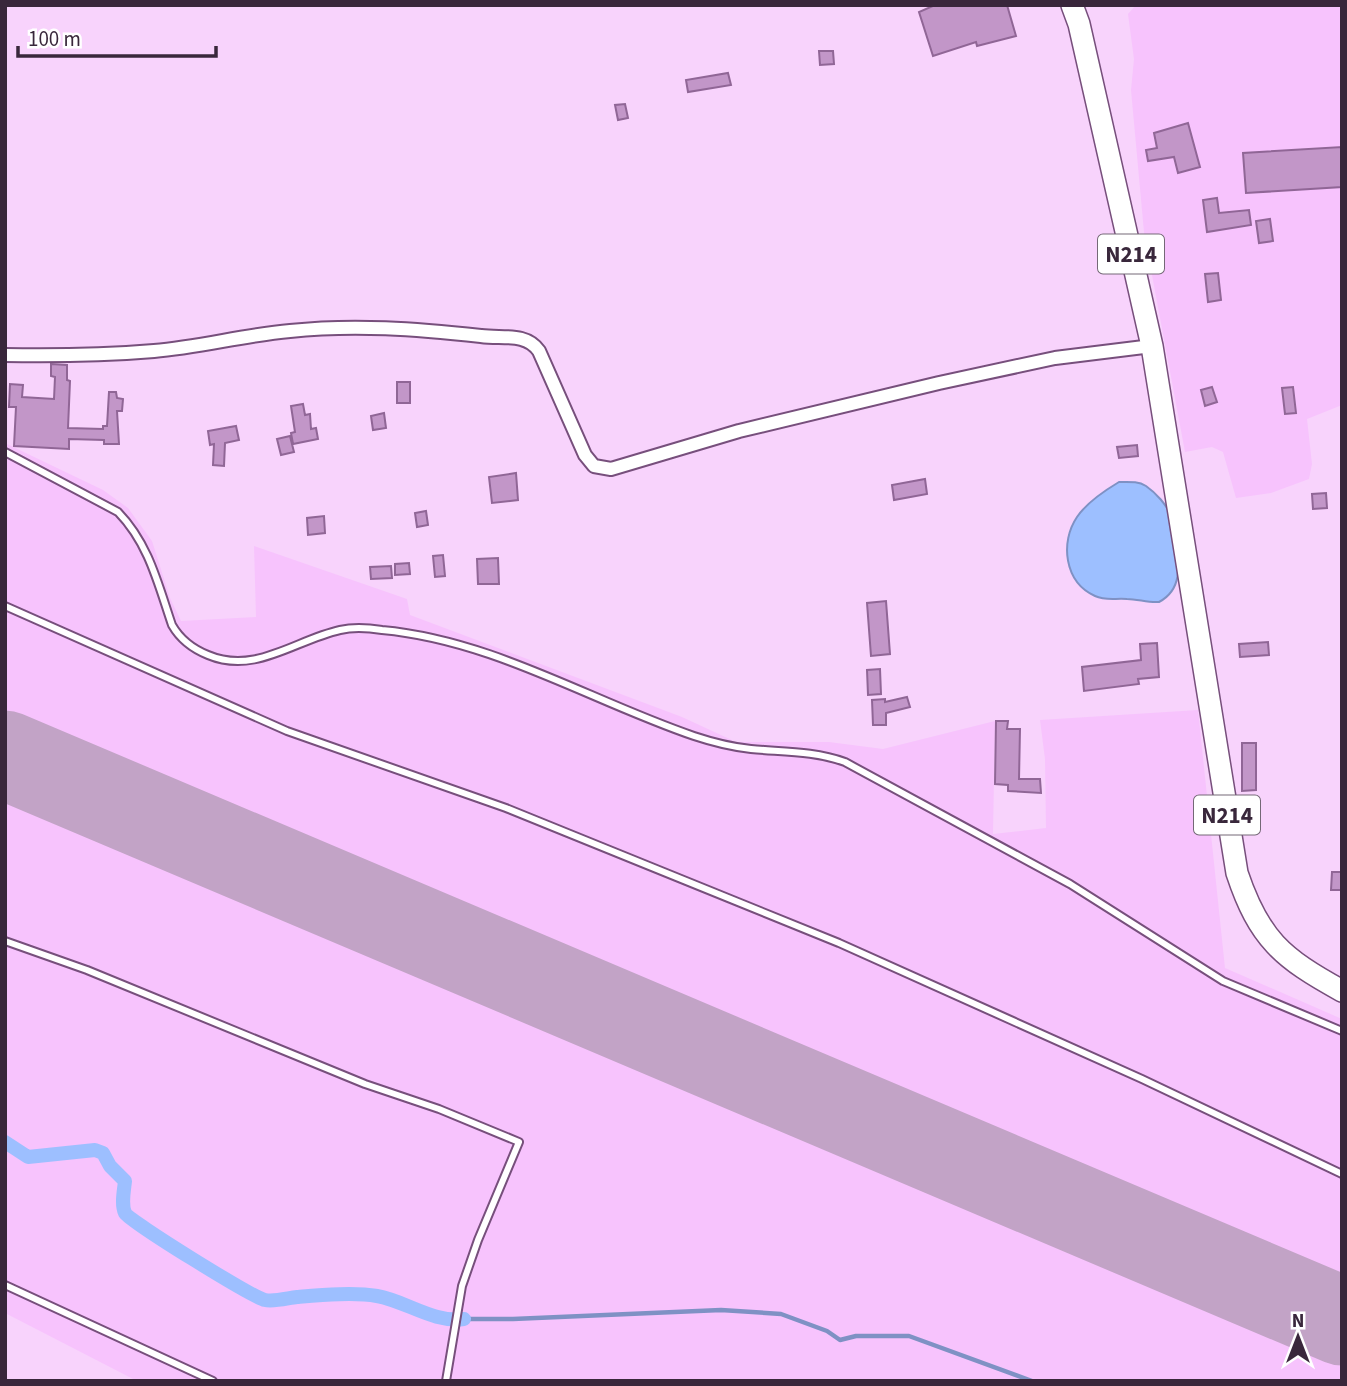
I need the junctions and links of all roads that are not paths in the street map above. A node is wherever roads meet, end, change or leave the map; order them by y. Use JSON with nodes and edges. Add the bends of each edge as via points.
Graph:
{"nodes":[{"id":1,"x":1072,"y":5,"type":"edge"},
{"id":2,"x":1152,"y":346,"type":"junction"},
{"id":3,"x":5,"y":355,"type":"edge"},
{"id":4,"x":5,"y":452,"type":"edge"},
{"id":5,"x":5,"y":606,"type":"edge"},
{"id":6,"x":5,"y":941,"type":"edge"},
{"id":7,"x":1342,"y":991,"type":"edge"},
{"id":8,"x":1342,"y":1031,"type":"edge"},
{"id":9,"x":1342,"y":1174,"type":"edge"},
{"id":10,"x":5,"y":1285,"type":"edge"},
{"id":11,"x":213,"y":1381,"type":"edge"},
{"id":12,"x":446,"y":1381,"type":"edge"}],
"edges":[{"from":1,"to":2,"type":"highway","number":"N214"},
{"from":2,"to":3,"type":"street","via":[[1055,358],[939,383],[740,431],[611,469],[594,466],[584,455],[539,351],[523,338],[348,327],[158,351]]},
{"from":2,"to":7,"type":"highway","number":"N214","via":[[1237,873],[1247,905],[1269,940],[1294,963]]},
{"from":4,"to":8,"type":"lane","via":[[118,512],[130,524],[146,549],[177,633],[199,652],[242,662],[341,630],[402,632],[456,644],[522,667],[694,736],[751,749],[825,754],[1070,884],[1223,981]]},
{"from":5,"to":9,"type":"lane","via":[[287,731],[506,808],[839,943]]},
{"from":6,"to":12,"type":"lane","via":[[519,1142],[462,1286]]},
{"from":10,"to":11,"type":"lane"}]}
